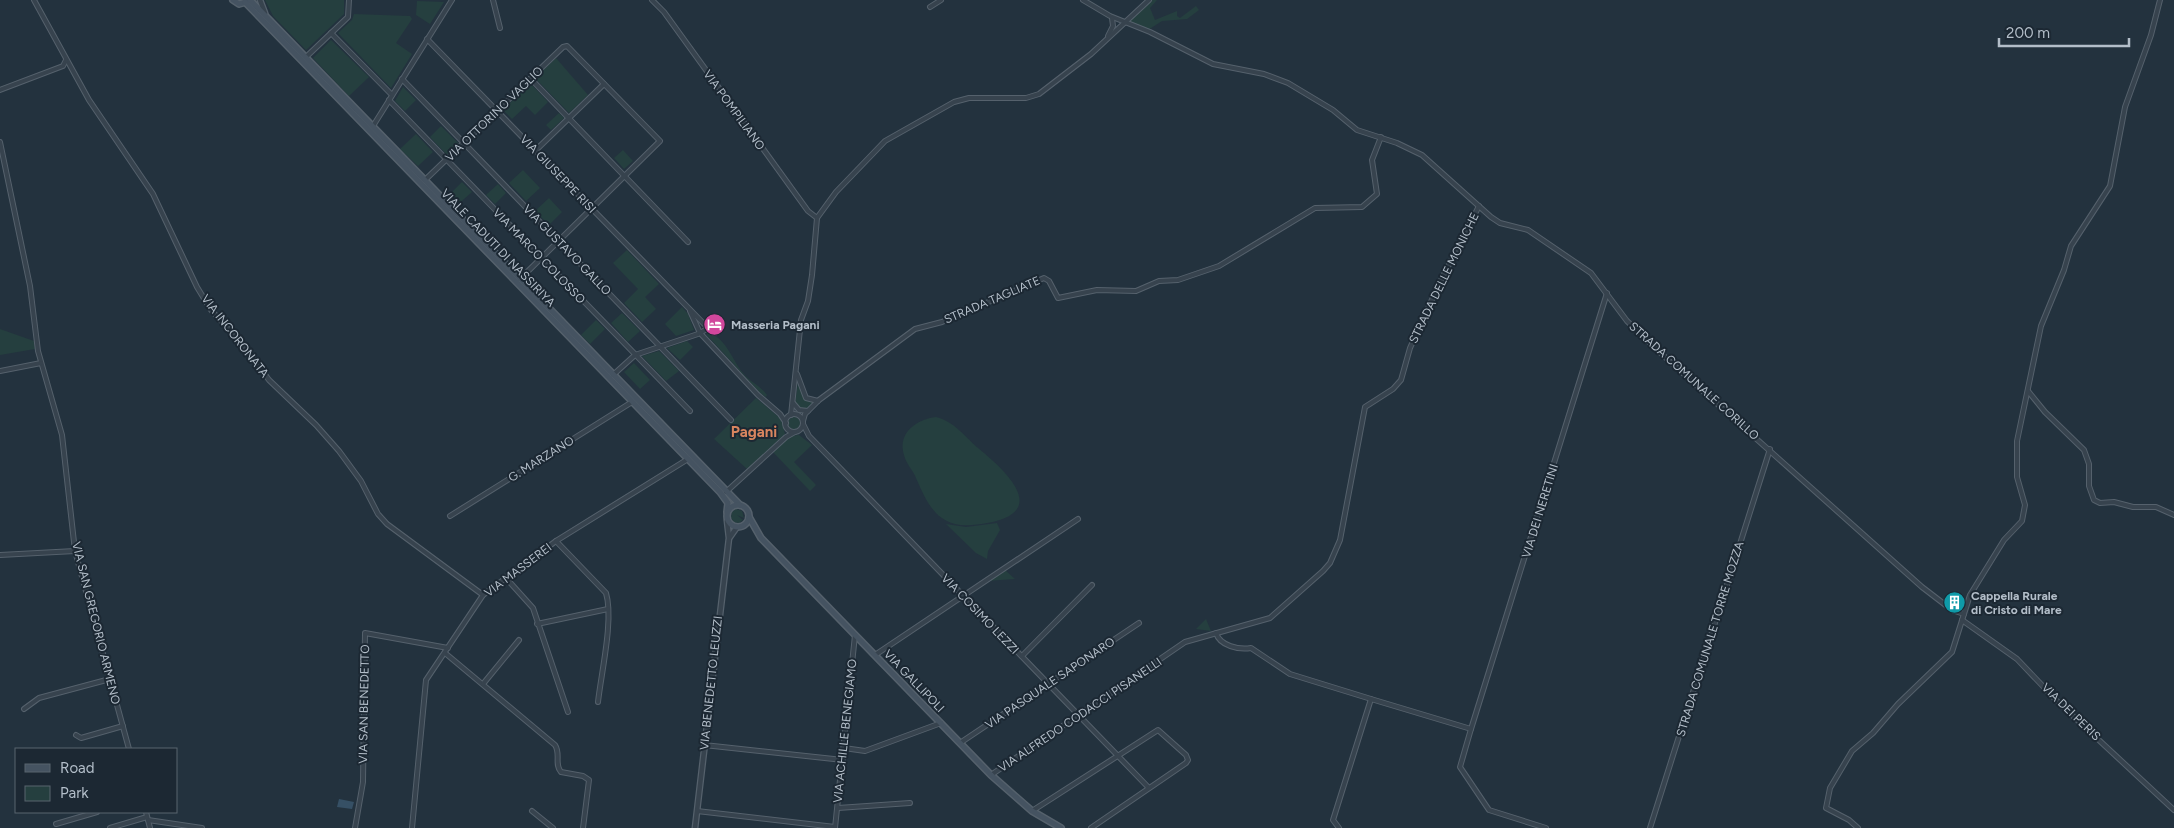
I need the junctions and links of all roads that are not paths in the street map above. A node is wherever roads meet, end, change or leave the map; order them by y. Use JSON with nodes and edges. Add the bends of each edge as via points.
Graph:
{"nodes":[{"id":1,"x":34,"y":0,"type":"edge"},
{"id":2,"x":233,"y":0,"type":"edge"},
{"id":3,"x":260,"y":0,"type":"edge"},
{"id":4,"x":349,"y":0,"type":"edge"},
{"id":5,"x":452,"y":0,"type":"edge"},
{"id":6,"x":493,"y":0,"type":"edge"},
{"id":7,"x":652,"y":0,"type":"edge"},
{"id":8,"x":942,"y":0,"type":"edge"},
{"id":9,"x":1083,"y":0,"type":"edge"},
{"id":10,"x":1149,"y":0,"type":"edge"},
{"id":11,"x":2160,"y":0,"type":"edge"},
{"id":12,"x":247,"y":1,"type":"edge"},
{"id":13,"x":930,"y":7,"type":"dead end"},
{"id":14,"x":266,"y":16,"type":"junction"},
{"id":15,"x":1110,"y":16,"type":"junction"},
{"id":16,"x":1125,"y":23,"type":"junction"},
{"id":17,"x":500,"y":28,"type":"dead end"},
{"id":18,"x":331,"y":33,"type":"junction"},
{"id":19,"x":428,"y":39,"type":"junction"},
{"id":20,"x":1104,"y":42,"type":"junction"},
{"id":21,"x":306,"y":57,"type":"junction"},
{"id":22,"x":66,"y":60,"type":"junction"},
{"id":23,"x":402,"y":79,"type":"junction"},
{"id":24,"x":531,"y":79,"type":"junction"},
{"id":25,"x":604,"y":84,"type":"junction"},
{"id":26,"x":0,"y":90,"type":"edge"},
{"id":27,"x":392,"y":95,"type":"junction"},
{"id":28,"x":389,"y":100,"type":"junction"},
{"id":29,"x":498,"y":111,"type":"junction"},
{"id":30,"x":569,"y":118,"type":"junction"},
{"id":31,"x":373,"y":126,"type":"junction"},
{"id":32,"x":1382,"y":137,"type":"junction"},
{"id":33,"x":0,"y":142,"type":"edge"},
{"id":34,"x":464,"y":144,"type":"junction"},
{"id":35,"x":536,"y":150,"type":"junction"},
{"id":36,"x":446,"y":160,"type":"junction"},
{"id":37,"x":625,"y":176,"type":"junction"},
{"id":38,"x":425,"y":180,"type":"junction"},
{"id":39,"x":1479,"y":206,"type":"junction"},
{"id":40,"x":592,"y":208,"type":"junction"},
{"id":41,"x":817,"y":218,"type":"junction"},
{"id":42,"x":558,"y":241,"type":"junction"},
{"id":43,"x":688,"y":242,"type":"dead end"},
{"id":44,"x":541,"y":258,"type":"junction"},
{"id":45,"x":520,"y":279,"type":"junction"},
{"id":46,"x":1607,"y":293,"type":"junction"},
{"id":47,"x":690,"y":309,"type":"junction"},
{"id":48,"x":700,"y":333,"type":"junction"},
{"id":49,"x":660,"y":346,"type":"junction"},
{"id":50,"x":635,"y":355,"type":"junction"},
{"id":51,"x":41,"y":363,"type":"junction"},
{"id":52,"x":0,"y":371,"type":"edge"},
{"id":53,"x":797,"y":372,"type":"junction"},
{"id":54,"x":613,"y":375,"type":"junction"},
{"id":55,"x":2028,"y":390,"type":"junction"},
{"id":56,"x":819,"y":400,"type":"junction"},
{"id":57,"x":632,"y":402,"type":"junction"},
{"id":58,"x":793,"y":403,"type":"junction"},
{"id":59,"x":690,"y":411,"type":"dead end"},
{"id":60,"x":808,"y":411,"type":"junction"},
{"id":61,"x":778,"y":412,"type":"junction"},
{"id":62,"x":790,"y":415,"type":"junction"},
{"id":63,"x":798,"y":416,"type":"junction"},
{"id":64,"x":731,"y":420,"type":"dead end"},
{"id":65,"x":786,"y":423,"type":"junction"},
{"id":66,"x":803,"y":423,"type":"junction"},
{"id":67,"x":788,"y":430,"type":"junction"},
{"id":68,"x":796,"y":432,"type":"junction"},
{"id":69,"x":786,"y":437,"type":"junction"},
{"id":70,"x":812,"y":440,"type":"junction"},
{"id":71,"x":1770,"y":449,"type":"junction"},
{"id":72,"x":688,"y":459,"type":"junction"},
{"id":73,"x":726,"y":492,"type":"junction"},
{"id":74,"x":740,"y":505,"type":"junction"},
{"id":75,"x":727,"y":512,"type":"junction"},
{"id":76,"x":2174,"y":515,"type":"edge"},
{"id":77,"x":450,"y":516,"type":"dead end"},
{"id":78,"x":749,"y":517,"type":"junction"},
{"id":79,"x":1078,"y":518,"type":"dead end"},
{"id":80,"x":727,"y":521,"type":"junction"},
{"id":81,"x":739,"y":527,"type":"junction"},
{"id":82,"x":729,"y":538,"type":"junction"},
{"id":83,"x":761,"y":538,"type":"junction"},
{"id":84,"x":556,"y":541,"type":"junction"},
{"id":85,"x":75,"y":551,"type":"junction"},
{"id":86,"x":0,"y":556,"type":"edge"},
{"id":87,"x":505,"y":577,"type":"junction"},
{"id":88,"x":1092,"y":585,"type":"dead end"},
{"id":89,"x":483,"y":595,"type":"junction"},
{"id":90,"x":962,"y":596,"type":"junction"},
{"id":91,"x":608,"y":609,"type":"junction"},
{"id":92,"x":1964,"y":614,"type":"junction"},
{"id":93,"x":1962,"y":620,"type":"junction"},
{"id":94,"x":1139,"y":623,"type":"dead end"},
{"id":95,"x":538,"y":624,"type":"junction"},
{"id":96,"x":1216,"y":634,"type":"junction"},
{"id":97,"x":855,"y":635,"type":"junction"},
{"id":98,"x":519,"y":640,"type":"dead end"},
{"id":99,"x":448,"y":648,"type":"junction"},
{"id":100,"x":445,"y":653,"type":"junction"},
{"id":101,"x":875,"y":654,"type":"junction"},
{"id":102,"x":1022,"y":656,"type":"junction"},
{"id":103,"x":110,"y":679,"type":"junction"},
{"id":104,"x":483,"y":684,"type":"junction"},
{"id":105,"x":1048,"y":684,"type":"junction"},
{"id":106,"x":1371,"y":699,"type":"junction"},
{"id":107,"x":598,"y":702,"type":"dead end"},
{"id":108,"x":24,"y":709,"type":"dead end"},
{"id":109,"x":568,"y":712,"type":"dead end"},
{"id":110,"x":1080,"y":716,"type":"junction"},
{"id":111,"x":941,"y":723,"type":"junction"},
{"id":112,"x":123,"y":726,"type":"junction"},
{"id":113,"x":1471,"y":729,"type":"junction"},
{"id":114,"x":76,"y":735,"type":"dead end"},
{"id":115,"x":960,"y":742,"type":"junction"},
{"id":116,"x":704,"y":745,"type":"junction"},
{"id":117,"x":129,"y":748,"type":"edge"},
{"id":118,"x":844,"y":748,"type":"junction"},
{"id":119,"x":1117,"y":755,"type":"junction"},
{"id":120,"x":843,"y":760,"type":"junction"},
{"id":121,"x":991,"y":775,"type":"junction"},
{"id":122,"x":1148,"y":787,"type":"junction"},
{"id":123,"x":910,"y":804,"type":"dead end"},
{"id":124,"x":838,"y":808,"type":"junction"},
{"id":125,"x":2174,"y":810,"type":"edge"},
{"id":126,"x":532,"y":811,"type":"dead end"},
{"id":127,"x":697,"y":811,"type":"junction"},
{"id":128,"x":1032,"y":811,"type":"junction"},
{"id":129,"x":94,"y":813,"type":"edge"},
{"id":130,"x":146,"y":813,"type":"edge"},
{"id":131,"x":148,"y":819,"type":"junction"},
{"id":132,"x":56,"y":824,"type":"dead end"},
{"id":133,"x":110,"y":828,"type":"edge"},
{"id":134,"x":150,"y":828,"type":"edge"},
{"id":135,"x":202,"y":828,"type":"edge"},
{"id":136,"x":355,"y":828,"type":"edge"},
{"id":137,"x":412,"y":828,"type":"edge"},
{"id":138,"x":553,"y":828,"type":"edge"},
{"id":139,"x":583,"y":828,"type":"edge"},
{"id":140,"x":695,"y":828,"type":"edge"},
{"id":141,"x":835,"y":828,"type":"edge"},
{"id":142,"x":1061,"y":828,"type":"edge"},
{"id":143,"x":1091,"y":828,"type":"edge"},
{"id":144,"x":1339,"y":828,"type":"edge"},
{"id":145,"x":1546,"y":828,"type":"edge"},
{"id":146,"x":1650,"y":828,"type":"edge"},
{"id":147,"x":1858,"y":828,"type":"edge"}],
"edges":[{"from":1,"to":22,"type":"street","name":"VIA INCORONATA"},
{"from":2,"to":12,"type":"main road","via":[[239,4]]},
{"from":3,"to":14,"type":"street"},
{"from":4,"to":18,"type":"street","via":[[348,16]]},
{"from":5,"to":19,"type":"street"},
{"from":6,"to":17,"type":"street"},
{"from":7,"to":41,"type":"street","name":"VIA POMPILIANO","via":[[664,12],[808,211]]},
{"from":8,"to":13,"type":"street"},
{"from":9,"to":15,"type":"street","name":"STRADA COMUNALE CORILLO"},
{"from":10,"to":16,"type":"street"},
{"from":11,"to":55,"type":"street","via":[[2125,108],[2110,186],[2071,246],[2041,326]]},
{"from":12,"to":14,"type":"main road","name":"VIALE CADUTI DI NASSIRIYA"},
{"from":12,"to":57,"type":"main road","name":"VIALE CADUTI DI NASSIRIYA"},
{"from":14,"to":21,"type":"main road","name":"VIALE CADUTI DI NASSIRIYA"},
{"from":15,"to":16,"type":"street","name":"STRADA COMUNALE CORILLO"},
{"from":15,"to":20,"type":"street","via":[[1113,26]]},
{"from":16,"to":20,"type":"street"},
{"from":16,"to":32,"type":"street","name":"STRADA COMUNALE CORILLO","via":[[1217,66],[1264,74],[1283,81],[1333,110],[1357,130]]},
{"from":18,"to":21,"type":"street"},
{"from":18,"to":27,"type":"street"},
{"from":19,"to":23,"type":"street"},
{"from":19,"to":29,"type":"street","name":"VIA GIUSEPPE RISI"},
{"from":20,"to":41,"type":"street","via":[[1053,85],[1032,97],[964,98],[885,141],[836,192]]},
{"from":21,"to":31,"type":"main road","name":"VIALE CADUTI DI NASSIRIYA"},
{"from":22,"to":26,"type":"street","via":[[63,66]]},
{"from":22,"to":89,"type":"street","name":"VIA INCORONATA","via":[[153,194],[211,310],[274,385],[339,451],[383,519]]},
{"from":23,"to":27,"type":"street"},
{"from":23,"to":34,"type":"street","name":"VIA GUSTAVO GALLO"},
{"from":24,"to":25,"type":"street","name":"VIA OTTORINO VAGLIO","via":[[563,47],[570,48]]},
{"from":24,"to":29,"type":"street","name":"VIA OTTORINO VAGLIO"},
{"from":24,"to":30,"type":"street"},
{"from":25,"to":30,"type":"street"},
{"from":25,"to":37,"type":"street","via":[[660,141]]},
{"from":27,"to":28,"type":"street"},
{"from":28,"to":31,"type":"street"},
{"from":28,"to":36,"type":"street","name":"VIA MARCO COLOSSO"},
{"from":29,"to":34,"type":"street","name":"VIA OTTORINO VAGLIO"},
{"from":29,"to":35,"type":"street","name":"VIA GIUSEPPE RISI"},
{"from":30,"to":35,"type":"street"},
{"from":30,"to":37,"type":"street"},
{"from":31,"to":38,"type":"main road","name":"VIALE CADUTI DI NASSIRIYA"},
{"from":32,"to":39,"type":"street","name":"STRADA COMUNALE CORILLO","via":[[1422,155]]},
{"from":32,"to":56,"type":"street","name":"STRADA TAGLIATE","via":[[1372,160],[1377,194],[1362,207],[1315,208],[1219,266],[1178,280],[1159,281],[1136,291],[1097,290],[1058,298],[1044,278],[942,322],[915,329]]},
{"from":33,"to":51,"type":"street","name":"VIA SAN GREGORIO ARMENO","via":[[30,286]]},
{"from":34,"to":36,"type":"street","name":"VIA OTTORINO VAGLIO"},
{"from":34,"to":42,"type":"street","name":"VIA GUSTAVO GALLO"},
{"from":35,"to":40,"type":"street","name":"VIA GIUSEPPE RISI"},
{"from":36,"to":38,"type":"street","name":"VIA OTTORINO VAGLIO"},
{"from":36,"to":44,"type":"street","name":"VIA MARCO COLOSSO"},
{"from":37,"to":40,"type":"street"},
{"from":37,"to":43,"type":"street"},
{"from":38,"to":45,"type":"main road","name":"VIALE CADUTI DI NASSIRIYA"},
{"from":39,"to":46,"type":"street","name":"STRADA COMUNALE CORILLO","via":[[1500,223],[1528,230],[1558,250],[1591,273]]},
{"from":39,"to":96,"type":"street","name":"STRADA DELLE MONICHE","via":[[1410,348],[1401,380],[1365,407],[1346,514],[1330,563],[1270,618]]},
{"from":40,"to":42,"type":"street"},
{"from":40,"to":47,"type":"street","name":"VIA GIUSEPPE RISI"},
{"from":41,"to":53,"type":"street","via":[[811,284],[801,320]]},
{"from":42,"to":44,"type":"street"},
{"from":42,"to":49,"type":"street","name":"VIA GUSTAVO GALLO"},
{"from":44,"to":45,"type":"street"},
{"from":44,"to":50,"type":"street","name":"VIA MARCO COLOSSO"},
{"from":45,"to":54,"type":"main road","name":"VIALE CADUTI DI NASSIRIYA"},
{"from":46,"to":71,"type":"street","name":"STRADA COMUNALE CORILLO","via":[[1634,328]]},
{"from":46,"to":113,"type":"street","name":"VIA DEI NERETINI"},
{"from":47,"to":48,"type":"street","name":"VIA GIUSEPPE RISI"},
{"from":47,"to":48,"type":"street","name":"VIA GIUSEPPE RISI","via":[[707,329]]},
{"from":48,"to":49,"type":"street"},
{"from":48,"to":61,"type":"street","name":"VIA GIUSEPPE RISI"},
{"from":49,"to":50,"type":"street"},
{"from":49,"to":64,"type":"street","name":"VIA GUSTAVO GALLO"},
{"from":50,"to":54,"type":"street"},
{"from":50,"to":59,"type":"street","name":"VIA MARCO COLOSSO"},
{"from":51,"to":52,"type":"street"},
{"from":51,"to":85,"type":"street","name":"VIA SAN GREGORIO ARMENO","via":[[62,435]]},
{"from":53,"to":56,"type":"street","via":[[806,398]]},
{"from":53,"to":58,"type":"street"},
{"from":54,"to":73,"type":"main road","name":"VIALE CADUTI DI NASSIRIYA"},
{"from":55,"to":76,"type":"street","via":[[2045,412],[2084,450],[2094,500],[2133,507],[2156,507]]},
{"from":55,"to":92,"type":"street","via":[[2016,458],[2025,514],[2019,526],[2004,540],[1970,595]]},
{"from":56,"to":60,"type":"street","name":"STRADA TAGLIATE"},
{"from":57,"to":72,"type":"main road","name":"VIALE CADUTI DI NASSIRIYA"},
{"from":57,"to":77,"type":"street","name":"G. MARZANO"},
{"from":58,"to":60,"type":"street","via":[[799,410]]},
{"from":58,"to":62,"type":"street"},
{"from":58,"to":63,"type":"street"},
{"from":60,"to":66,"type":"street","name":"STRADA TAGLIATE"},
{"from":61,"to":62,"type":"street","name":"VIA GIUSEPPE RISI"},
{"from":61,"to":65,"type":"street","name":"VIA GIUSEPPE RISI"},
{"from":62,"to":63,"type":"street"},
{"from":62,"to":65,"type":"street"},
{"from":63,"to":66,"type":"street"},
{"from":65,"to":67,"type":"street"},
{"from":66,"to":68,"type":"street"},
{"from":66,"to":70,"type":"street","name":"VIA COSIMO LEZZI"},
{"from":67,"to":68,"type":"street"},
{"from":67,"to":69,"type":"street"},
{"from":68,"to":69,"type":"street"},
{"from":68,"to":70,"type":"street","name":"VIA COSIMO LEZZI"},
{"from":69,"to":73,"type":"street"},
{"from":70,"to":90,"type":"street","name":"VIA COSIMO LEZZI"},
{"from":71,"to":92,"type":"street","name":"STRADA COMUNALE CORILLO","via":[[1922,587],[1952,610]]},
{"from":71,"to":146,"type":"street","name":"STRADA COMUNALE TORRE MOZZA"},
{"from":72,"to":75,"type":"main road","name":"VIALE CADUTI DI NASSIRIYA","via":[[725,497]]},
{"from":72,"to":84,"type":"street","name":"VIA MASSEREI"},
{"from":73,"to":74,"type":"main road","name":"VIALE CADUTI DI NASSIRIYA"},
{"from":74,"to":75,"type":"main road","via":[[732,506]]},
{"from":74,"to":78,"type":"main road","name":"VIA GALLIPOLI"},
{"from":75,"to":80,"type":"main road"},
{"from":78,"to":81,"type":"main road"},
{"from":78,"to":83,"type":"main road","name":"VIA GALLIPOLI"},
{"from":79,"to":90,"type":"street"},
{"from":80,"to":81,"type":"main road","name":"VIA GALLIPOLI"},
{"from":80,"to":82,"type":"street","name":"VIA BENEDETTO LEUZZI"},
{"from":81,"to":82,"type":"street","name":"VIA BENEDETTO LEUZZI"},
{"from":81,"to":83,"type":"main road","name":"VIA GALLIPOLI","via":[[750,529]]},
{"from":82,"to":116,"type":"street","name":"VIA BENEDETTO LEUZZI"},
{"from":83,"to":97,"type":"main road","name":"VIA GALLIPOLI"},
{"from":84,"to":87,"type":"street","name":"VIA MASSEREI"},
{"from":84,"to":91,"type":"street","via":[[606,593]]},
{"from":85,"to":86,"type":"street"},
{"from":85,"to":103,"type":"street","name":"VIA SAN GREGORIO ARMENO"},
{"from":87,"to":89,"type":"street","name":"VIA MASSEREI"},
{"from":87,"to":95,"type":"street","via":[[533,608]]},
{"from":88,"to":102,"type":"street"},
{"from":89,"to":99,"type":"street","name":"VIA MASSEREI"},
{"from":90,"to":101,"type":"street"},
{"from":90,"to":102,"type":"street","name":"VIA COSIMO LEZZI"},
{"from":91,"to":95,"type":"street"},
{"from":91,"to":107,"type":"street"},
{"from":92,"to":93,"type":"street"},
{"from":93,"to":125,"type":"street","name":"VIA DEI PERIS","via":[[2017,659],[2058,702]]},
{"from":93,"to":147,"type":"street","via":[[1952,652],[1852,751],[1830,788],[1826,808]]},
{"from":94,"to":105,"type":"street","name":"VIA PASQUALE SAPONARO"},
{"from":95,"to":109,"type":"street"},
{"from":96,"to":106,"type":"street","via":[[1226,644],[1251,648],[1290,674]]},
{"from":96,"to":110,"type":"street","name":"VIA ALFREDO CODACCI PISANELLI","via":[[1185,642]]},
{"from":97,"to":101,"type":"main road","name":"VIA GALLIPOLI"},
{"from":97,"to":118,"type":"street","name":"VIA ACHILLE BENEGIAMO"},
{"from":98,"to":104,"type":"street"},
{"from":99,"to":100,"type":"street","name":"VIA MASSEREI"},
{"from":99,"to":136,"type":"street","name":"VIA SAN BENEDETTO","via":[[365,633],[363,782]]},
{"from":100,"to":104,"type":"street"},
{"from":100,"to":137,"type":"street","name":"VIA MASSEREI","via":[[426,680]]},
{"from":101,"to":111,"type":"main road","name":"VIA GALLIPOLI"},
{"from":102,"to":105,"type":"street","name":"VIA COSIMO LEZZI"},
{"from":103,"to":108,"type":"street","via":[[39,698]]},
{"from":103,"to":112,"type":"street","name":"VIA SAN GREGORIO ARMENO"},
{"from":104,"to":139,"type":"street","via":[[555,745],[557,766],[561,772],[589,780]]},
{"from":105,"to":110,"type":"street","name":"VIA COSIMO LEZZI"},
{"from":105,"to":115,"type":"street","name":"VIA PASQUALE SAPONARO"},
{"from":106,"to":113,"type":"street"},
{"from":106,"to":144,"type":"street","via":[[1333,820]]},
{"from":110,"to":119,"type":"street","name":"VIA COSIMO LEZZI"},
{"from":110,"to":121,"type":"street","name":"VIA ALFREDO CODACCI PISANELLI"},
{"from":111,"to":115,"type":"main road","name":"VIA GALLIPOLI"},
{"from":111,"to":118,"type":"street","via":[[865,751]]},
{"from":112,"to":114,"type":"street","via":[[81,738]]},
{"from":112,"to":117,"type":"street","name":"VIA SAN GREGORIO ARMENO"},
{"from":113,"to":145,"type":"street","name":"VIA DEI NERETINI","via":[[1460,768],[1489,810]]},
{"from":115,"to":121,"type":"main road","name":"VIA GALLIPOLI"},
{"from":116,"to":120,"type":"street"},
{"from":116,"to":127,"type":"street","name":"VIA BENEDETTO LEUZZI"},
{"from":118,"to":120,"type":"street","name":"VIA ACHILLE BENEGIAMO"},
{"from":119,"to":122,"type":"street","name":"VIA COSIMO LEZZI"},
{"from":119,"to":122,"type":"street","via":[[1158,730],[1186,755],[1188,760]]},
{"from":119,"to":128,"type":"street"},
{"from":120,"to":124,"type":"street","name":"VIA ACHILLE BENEGIAMO"},
{"from":121,"to":128,"type":"main road","name":"VIA GALLIPOLI"},
{"from":122,"to":143,"type":"street"},
{"from":123,"to":124,"type":"street"},
{"from":124,"to":141,"type":"street","name":"VIA ACHILLE BENEGIAMO"},
{"from":126,"to":138,"type":"street"},
{"from":127,"to":140,"type":"street","name":"VIA BENEDETTO LEUZZI"},
{"from":127,"to":141,"type":"street"},
{"from":128,"to":142,"type":"main road","name":"VIA GALLIPOLI"},
{"from":129,"to":132,"type":"street"},
{"from":130,"to":131,"type":"street"},
{"from":131,"to":133,"type":"street"},
{"from":131,"to":134,"type":"street"},
{"from":131,"to":135,"type":"street"}]}
